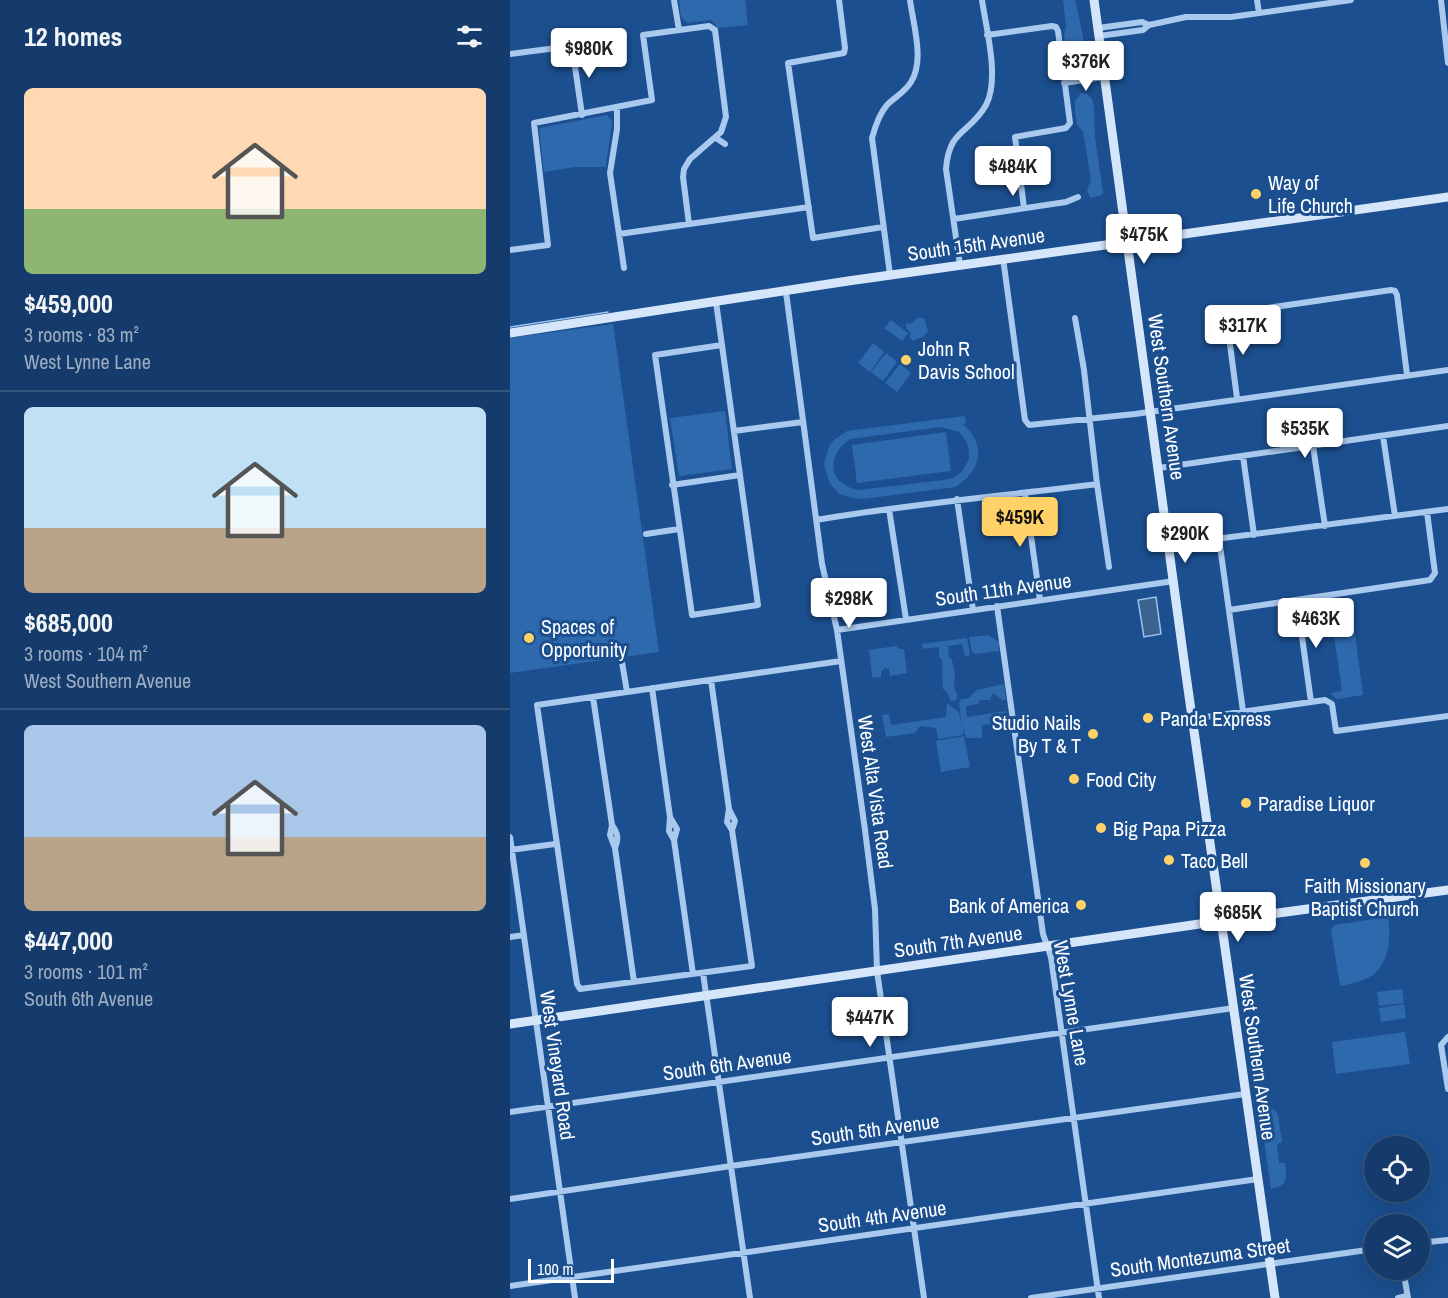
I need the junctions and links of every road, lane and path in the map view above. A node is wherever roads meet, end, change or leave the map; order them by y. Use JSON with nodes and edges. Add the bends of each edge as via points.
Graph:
{"nodes":[{"id":1,"x":674,"y":0,"type":"edge"},
{"id":2,"x":839,"y":0,"type":"edge"},
{"id":3,"x":910,"y":0,"type":"edge"},
{"id":4,"x":982,"y":0,"type":"edge"},
{"id":5,"x":1094,"y":0,"type":"edge"},
{"id":6,"x":1257,"y":0,"type":"edge"},
{"id":7,"x":1351,"y":0,"type":"edge"},
{"id":8,"x":1441,"y":0,"type":"edge"},
{"id":9,"x":1259,"y":13,"type":"junction"},
{"id":10,"x":1128,"y":24,"type":"junction"},
{"id":11,"x":1149,"y":25,"type":"junction"},
{"id":12,"x":679,"y":30,"type":"junction"},
{"id":13,"x":1098,"y":32,"type":"junction"},
{"id":14,"x":1129,"y":32,"type":"junction"},
{"id":15,"x":987,"y":35,"type":"junction"},
{"id":16,"x":510,"y":54,"type":"edge"},
{"id":17,"x":1448,"y":63,"type":"edge"},
{"id":18,"x":1104,"y":76,"type":"junction"},
{"id":19,"x":1064,"y":83,"type":"junction"},
{"id":20,"x":617,"y":107,"type":"junction"},
{"id":21,"x":582,"y":115,"type":"junction"},
{"id":22,"x":716,"y":138,"type":"junction"},
{"id":23,"x":725,"y":144,"type":"dead end"},
{"id":24,"x":1078,"y":197,"type":"dead end"},
{"id":25,"x":1448,"y":197,"type":"edge"},
{"id":26,"x":809,"y":207,"type":"junction"},
{"id":27,"x":1024,"y":208,"type":"junction"},
{"id":28,"x":954,"y":219,"type":"junction"},
{"id":29,"x":689,"y":224,"type":"junction"},
{"id":30,"x":883,"y":227,"type":"junction"},
{"id":31,"x":619,"y":234,"type":"junction"},
{"id":32,"x":1127,"y":241,"type":"junction"},
{"id":33,"x":510,"y":250,"type":"edge"},
{"id":34,"x":1003,"y":258,"type":"junction"},
{"id":35,"x":960,"y":265,"type":"junction"},
{"id":36,"x":624,"y":268,"type":"dead end"},
{"id":37,"x":890,"y":275,"type":"junction"},
{"id":38,"x":786,"y":292,"type":"junction"},
{"id":39,"x":716,"y":302,"type":"junction"},
{"id":40,"x":1075,"y":318,"type":"dead end"},
{"id":41,"x":510,"y":333,"type":"edge"},
{"id":42,"x":722,"y":345,"type":"junction"},
{"id":43,"x":1448,"y":370,"type":"edge"},
{"id":44,"x":1407,"y":375,"type":"junction"},
{"id":45,"x":1237,"y":398,"type":"junction"},
{"id":46,"x":1151,"y":411,"type":"junction"},
{"id":47,"x":1090,"y":418,"type":"junction"},
{"id":48,"x":803,"y":422,"type":"junction"},
{"id":49,"x":1448,"y":426,"type":"edge"},
{"id":50,"x":734,"y":431,"type":"junction"},
{"id":51,"x":1383,"y":436,"type":"junction"},
{"id":52,"x":1313,"y":446,"type":"junction"},
{"id":53,"x":1243,"y":456,"type":"junction"},
{"id":54,"x":1159,"y":468,"type":"junction"},
{"id":55,"x":740,"y":475,"type":"junction"},
{"id":56,"x":672,"y":484,"type":"junction"},
{"id":57,"x":1097,"y":484,"type":"junction"},
{"id":58,"x":1025,"y":493,"type":"junction"},
{"id":59,"x":957,"y":500,"type":"junction"},
{"id":60,"x":1448,"y":509,"type":"edge"},
{"id":61,"x":890,"y":510,"type":"junction"},
{"id":62,"x":1427,"y":512,"type":"junction"},
{"id":63,"x":1395,"y":516,"type":"junction"},
{"id":64,"x":816,"y":520,"type":"junction"},
{"id":65,"x":1324,"y":526,"type":"junction"},
{"id":66,"x":679,"y":529,"type":"junction"},
{"id":67,"x":646,"y":534,"type":"dead end"},
{"id":68,"x":1254,"y":535,"type":"junction"},
{"id":69,"x":1219,"y":539,"type":"junction"},
{"id":70,"x":1169,"y":545,"type":"junction"},
{"id":71,"x":1109,"y":567,"type":"dead end"},
{"id":72,"x":1174,"y":581,"type":"junction"},
{"id":73,"x":1040,"y":600,"type":"junction"},
{"id":74,"x":1297,"y":600,"type":"junction"},
{"id":75,"x":997,"y":606,"type":"junction"},
{"id":76,"x":973,"y":610,"type":"junction"},
{"id":77,"x":1229,"y":610,"type":"junction"},
{"id":78,"x":906,"y":619,"type":"junction"},
{"id":79,"x":837,"y":630,"type":"junction"},
{"id":80,"x":841,"y":661,"type":"junction"},
{"id":81,"x":622,"y":662,"type":"dead end"},
{"id":82,"x":711,"y":680,"type":"junction"},
{"id":83,"x":652,"y":688,"type":"junction"},
{"id":84,"x":627,"y":692,"type":"junction"},
{"id":85,"x":593,"y":697,"type":"junction"},
{"id":86,"x":1311,"y":702,"type":"junction"},
{"id":87,"x":1243,"y":711,"type":"junction"},
{"id":88,"x":1448,"y":716,"type":"edge"},
{"id":89,"x":1192,"y":719,"type":"junction"},
{"id":90,"x":510,"y":837,"type":"edge"},
{"id":91,"x":555,"y":844,"type":"junction"},
{"id":92,"x":511,"y":850,"type":"edge"},
{"id":93,"x":1448,"y":891,"type":"edge"},
{"id":94,"x":1221,"y":921,"type":"junction"},
{"id":95,"x":524,"y":935,"type":"junction"},
{"id":96,"x":510,"y":937,"type":"edge"},
{"id":97,"x":1046,"y":946,"type":"junction"},
{"id":98,"x":877,"y":971,"type":"junction"},
{"id":99,"x":703,"y":973,"type":"junction"},
{"id":100,"x":693,"y":974,"type":"junction"},
{"id":101,"x":634,"y":982,"type":"junction"},
{"id":102,"x":706,"y":996,"type":"junction"},
{"id":103,"x":1234,"y":1008,"type":"junction"},
{"id":104,"x":535,"y":1020,"type":"junction"},
{"id":105,"x":510,"y":1024,"type":"edge"},
{"id":106,"x":1061,"y":1032,"type":"junction"},
{"id":107,"x":1446,"y":1039,"type":"edge"},
{"id":108,"x":890,"y":1058,"type":"junction"},
{"id":109,"x":719,"y":1082,"type":"junction"},
{"id":110,"x":1448,"y":1089,"type":"edge"},
{"id":111,"x":1245,"y":1094,"type":"junction"},
{"id":112,"x":548,"y":1107,"type":"junction"},
{"id":113,"x":510,"y":1112,"type":"edge"},
{"id":114,"x":1074,"y":1118,"type":"junction"},
{"id":115,"x":902,"y":1143,"type":"junction"},
{"id":116,"x":731,"y":1166,"type":"junction"},
{"id":117,"x":1258,"y":1179,"type":"junction"},
{"id":118,"x":560,"y":1192,"type":"junction"},
{"id":119,"x":510,"y":1199,"type":"edge"},
{"id":120,"x":1086,"y":1203,"type":"junction"},
{"id":121,"x":914,"y":1228,"type":"junction"},
{"id":122,"x":1448,"y":1240,"type":"edge"},
{"id":123,"x":1430,"y":1242,"type":"edge"},
{"id":124,"x":1364,"y":1250,"type":"edge"},
{"id":125,"x":744,"y":1252,"type":"junction"},
{"id":126,"x":1270,"y":1263,"type":"junction"},
{"id":127,"x":572,"y":1277,"type":"junction"},
{"id":128,"x":1405,"y":1280,"type":"edge"},
{"id":129,"x":510,"y":1286,"type":"edge"},
{"id":130,"x":1097,"y":1289,"type":"junction"},
{"id":131,"x":1407,"y":1297,"type":"edge"},
{"id":132,"x":575,"y":1298,"type":"edge"},
{"id":133,"x":750,"y":1298,"type":"edge"},
{"id":134,"x":924,"y":1298,"type":"edge"},
{"id":135,"x":1031,"y":1298,"type":"edge"},
{"id":136,"x":1099,"y":1298,"type":"edge"},
{"id":137,"x":1275,"y":1298,"type":"edge"},
{"id":138,"x":1398,"y":1298,"type":"edge"}],
"edges":[{"from":1,"to":12,"type":"street"},
{"from":2,"to":26,"type":"street","via":[[844,53],[788,63]]},
{"from":3,"to":30,"type":"street","via":[[916,69],[911,83],[878,119],[872,138]]},
{"from":4,"to":15,"type":"street"},
{"from":5,"to":13,"type":"main road","name":"West Southern Avenue"},
{"from":6,"to":9,"type":"street"},
{"from":7,"to":9,"type":"street"},
{"from":8,"to":17,"type":"street"},
{"from":9,"to":11,"type":"street","via":[[1186,17]]},
{"from":10,"to":11,"type":"street"},
{"from":10,"to":13,"type":"street"},
{"from":10,"to":14,"type":"street"},
{"from":11,"to":14,"type":"street"},
{"from":12,"to":20,"type":"street","via":[[643,35],[652,100]]},
{"from":12,"to":22,"type":"street","via":[[714,30],[726,117]]},
{"from":13,"to":14,"type":"street"},
{"from":13,"to":18,"type":"main road","name":"West Southern Avenue"},
{"from":15,"to":19,"type":"street","via":[[1056,27]]},
{"from":15,"to":28,"type":"street","via":[[989,96],[978,116],[957,136],[947,156]]},
{"from":16,"to":21,"type":"street","via":[[572,46]]},
{"from":18,"to":19,"type":"street"},
{"from":18,"to":32,"type":"main road","name":"West Southern Avenue"},
{"from":19,"to":27,"type":"street","via":[[1069,126],[1016,137]]},
{"from":20,"to":21,"type":"street"},
{"from":20,"to":31,"type":"street","via":[[610,173]]},
{"from":21,"to":33,"type":"street","via":[[534,123],[548,245]]},
{"from":22,"to":23,"type":"street"},
{"from":22,"to":29,"type":"street","via":[[690,159],[684,169]]},
{"from":24,"to":27,"type":"street"},
{"from":25,"to":32,"type":"main road","name":"South 15th Avenue"},
{"from":26,"to":29,"type":"street"},
{"from":26,"to":30,"type":"street","via":[[813,238]]},
{"from":27,"to":28,"type":"street"},
{"from":28,"to":35,"type":"street"},
{"from":29,"to":31,"type":"street"},
{"from":30,"to":37,"type":"street"},
{"from":31,"to":36,"type":"street"},
{"from":32,"to":34,"type":"main road","name":"South 15th Avenue"},
{"from":32,"to":46,"type":"main road","name":"West Southern Avenue"},
{"from":34,"to":35,"type":"main road","name":"South 15th Avenue"},
{"from":34,"to":47,"type":"street","via":[[1027,424]]},
{"from":35,"to":37,"type":"main road","name":"South 15th Avenue"},
{"from":37,"to":38,"type":"main road","name":"South 15th Avenue"},
{"from":38,"to":39,"type":"main road","name":"South 15th Avenue"},
{"from":38,"to":48,"type":"street","name":"West Alta Vista Road"},
{"from":39,"to":41,"type":"main road","name":"South 15th Avenue"},
{"from":39,"to":42,"type":"street"},
{"from":40,"to":47,"type":"street"},
{"from":42,"to":50,"type":"street"},
{"from":42,"to":56,"type":"street","via":[[655,355]]},
{"from":43,"to":44,"type":"street"},
{"from":44,"to":45,"type":"street"},
{"from":44,"to":45,"type":"street","via":[[1395,291],[1226,314]]},
{"from":45,"to":46,"type":"street"},
{"from":46,"to":47,"type":"street"},
{"from":46,"to":54,"type":"main road","name":"West Southern Avenue"},
{"from":47,"to":57,"type":"street"},
{"from":48,"to":50,"type":"street"},
{"from":48,"to":64,"type":"street","name":"West Alta Vista Road"},
{"from":49,"to":51,"type":"street"},
{"from":50,"to":55,"type":"street"},
{"from":51,"to":52,"type":"street"},
{"from":51,"to":63,"type":"street"},
{"from":52,"to":53,"type":"street"},
{"from":52,"to":65,"type":"street"},
{"from":53,"to":54,"type":"street"},
{"from":53,"to":68,"type":"street"},
{"from":54,"to":70,"type":"main road","name":"West Southern Avenue"},
{"from":55,"to":56,"type":"street"},
{"from":55,"to":66,"type":"street","via":[[758,605],[692,615]]},
{"from":56,"to":66,"type":"street"},
{"from":57,"to":58,"type":"street"},
{"from":57,"to":71,"type":"street"},
{"from":58,"to":59,"type":"street"},
{"from":58,"to":73,"type":"street"},
{"from":59,"to":61,"type":"street"},
{"from":59,"to":76,"type":"street"},
{"from":60,"to":62,"type":"street"},
{"from":61,"to":64,"type":"street"},
{"from":61,"to":78,"type":"street"},
{"from":62,"to":63,"type":"street"},
{"from":62,"to":74,"type":"street","via":[[1433,577],[1424,582]]},
{"from":63,"to":65,"type":"street"},
{"from":64,"to":79,"type":"street","name":"West Alta Vista Road"},
{"from":65,"to":68,"type":"street"},
{"from":66,"to":67,"type":"street"},
{"from":68,"to":69,"type":"street"},
{"from":69,"to":70,"type":"street"},
{"from":69,"to":77,"type":"street"},
{"from":70,"to":72,"type":"main road","name":"West Southern Avenue"},
{"from":72,"to":73,"type":"street","name":"South 11th Avenue"},
{"from":72,"to":89,"type":"main road","name":"West Southern Avenue"},
{"from":73,"to":75,"type":"street","name":"South 11th Avenue"},
{"from":74,"to":77,"type":"street"},
{"from":74,"to":86,"type":"street"},
{"from":75,"to":76,"type":"street","name":"South 11th Avenue"},
{"from":75,"to":97,"type":"street","name":"West Lynne Lane"},
{"from":76,"to":78,"type":"street","name":"South 11th Avenue"},
{"from":77,"to":87,"type":"street"},
{"from":78,"to":79,"type":"street","name":"South 11th Avenue"},
{"from":79,"to":80,"type":"street","name":"West Alta Vista Road"},
{"from":80,"to":82,"type":"street"},
{"from":80,"to":98,"type":"street","name":"West Alta Vista Road","via":[[875,909]]},
{"from":81,"to":84,"type":"street"},
{"from":82,"to":83,"type":"street"},
{"from":82,"to":99,"type":"street","via":[[729,809],[727,822],[732,830],[752,966]]},
{"from":83,"to":84,"type":"street"},
{"from":83,"to":100,"type":"street","via":[[669,831],[674,840]]},
{"from":84,"to":85,"type":"street"},
{"from":85,"to":91,"type":"street","via":[[537,705]]},
{"from":85,"to":101,"type":"street"},
{"from":86,"to":87,"type":"street"},
{"from":86,"to":88,"type":"street","via":[[1331,702],[1336,730]]},
{"from":87,"to":89,"type":"street"},
{"from":89,"to":94,"type":"main road","name":"West Southern Avenue"},
{"from":90,"to":92,"type":"street","name":"West Vineyard Road"},
{"from":91,"to":92,"type":"street"},
{"from":91,"to":101,"type":"street","via":[[577,984],[580,989]]},
{"from":92,"to":95,"type":"street","name":"West Vineyard Road"},
{"from":93,"to":94,"type":"main road","name":"South 7th Avenue"},
{"from":94,"to":97,"type":"main road","name":"South 7th Avenue"},
{"from":94,"to":103,"type":"main road","name":"West Southern Avenue"},
{"from":95,"to":96,"type":"street"},
{"from":95,"to":104,"type":"street","name":"West Vineyard Road"},
{"from":97,"to":98,"type":"main road","name":"South 7th Avenue"},
{"from":97,"to":106,"type":"street","name":"West Lynne Lane","via":[[1051,957]]},
{"from":98,"to":102,"type":"main road","name":"South 7th Avenue"},
{"from":98,"to":108,"type":"street","name":"West Alta Vista Road"},
{"from":99,"to":100,"type":"street"},
{"from":99,"to":102,"type":"street"},
{"from":100,"to":101,"type":"street"},
{"from":102,"to":104,"type":"main road","name":"South 7th Avenue"},
{"from":102,"to":109,"type":"street"},
{"from":103,"to":106,"type":"street","name":"South 6th Avenue"},
{"from":103,"to":111,"type":"main road","name":"West Southern Avenue"},
{"from":104,"to":105,"type":"main road","name":"South 7th Avenue"},
{"from":104,"to":112,"type":"street","name":"West Vineyard Road"},
{"from":106,"to":108,"type":"street","name":"South 6th Avenue"},
{"from":106,"to":114,"type":"street","name":"West Lynne Lane"},
{"from":107,"to":110,"type":"street","via":[[1441,1044]]},
{"from":108,"to":109,"type":"street","name":"South 6th Avenue"},
{"from":108,"to":115,"type":"street","name":"West Alta Vista Road"},
{"from":109,"to":112,"type":"street","name":"South 6th Avenue"},
{"from":109,"to":116,"type":"street"},
{"from":111,"to":114,"type":"street","name":"South 5th Avenue"},
{"from":111,"to":117,"type":"main road","name":"West Southern Avenue"},
{"from":112,"to":113,"type":"street","name":"South 6th Avenue"},
{"from":112,"to":118,"type":"street","name":"West Vineyard Road"},
{"from":114,"to":115,"type":"street","name":"South 5th Avenue"},
{"from":114,"to":120,"type":"street","name":"West Lynne Lane"},
{"from":115,"to":116,"type":"street","name":"South 5th Avenue"},
{"from":115,"to":121,"type":"street","name":"West Alta Vista Road"},
{"from":116,"to":118,"type":"street","name":"South 5th Avenue"},
{"from":116,"to":125,"type":"street"},
{"from":117,"to":120,"type":"street","name":"South 4th Avenue"},
{"from":117,"to":126,"type":"main road","name":"West Southern Avenue"},
{"from":118,"to":119,"type":"street","name":"South 5th Avenue"},
{"from":118,"to":127,"type":"street","name":"West Vineyard Road"},
{"from":120,"to":121,"type":"street","name":"South 4th Avenue"},
{"from":120,"to":130,"type":"street","name":"West Lynne Lane"},
{"from":121,"to":125,"type":"street","name":"South 4th Avenue"},
{"from":121,"to":134,"type":"street","name":"West Alta Vista Road"},
{"from":122,"to":123,"type":"street"},
{"from":124,"to":126,"type":"street","name":"South Montezuma Street"},
{"from":125,"to":127,"type":"street","name":"South 4th Avenue"},
{"from":125,"to":133,"type":"street"},
{"from":126,"to":130,"type":"street","name":"South Montezuma Street"},
{"from":126,"to":137,"type":"main road","name":"West Southern Avenue"},
{"from":127,"to":129,"type":"street","name":"South 4th Avenue"},
{"from":127,"to":132,"type":"street","name":"West Vineyard Road"},
{"from":128,"to":131,"type":"street"},
{"from":130,"to":135,"type":"street","name":"South Montezuma Street"},
{"from":130,"to":136,"type":"street","name":"West Lynne Lane"},
{"from":131,"to":138,"type":"street"}]}
